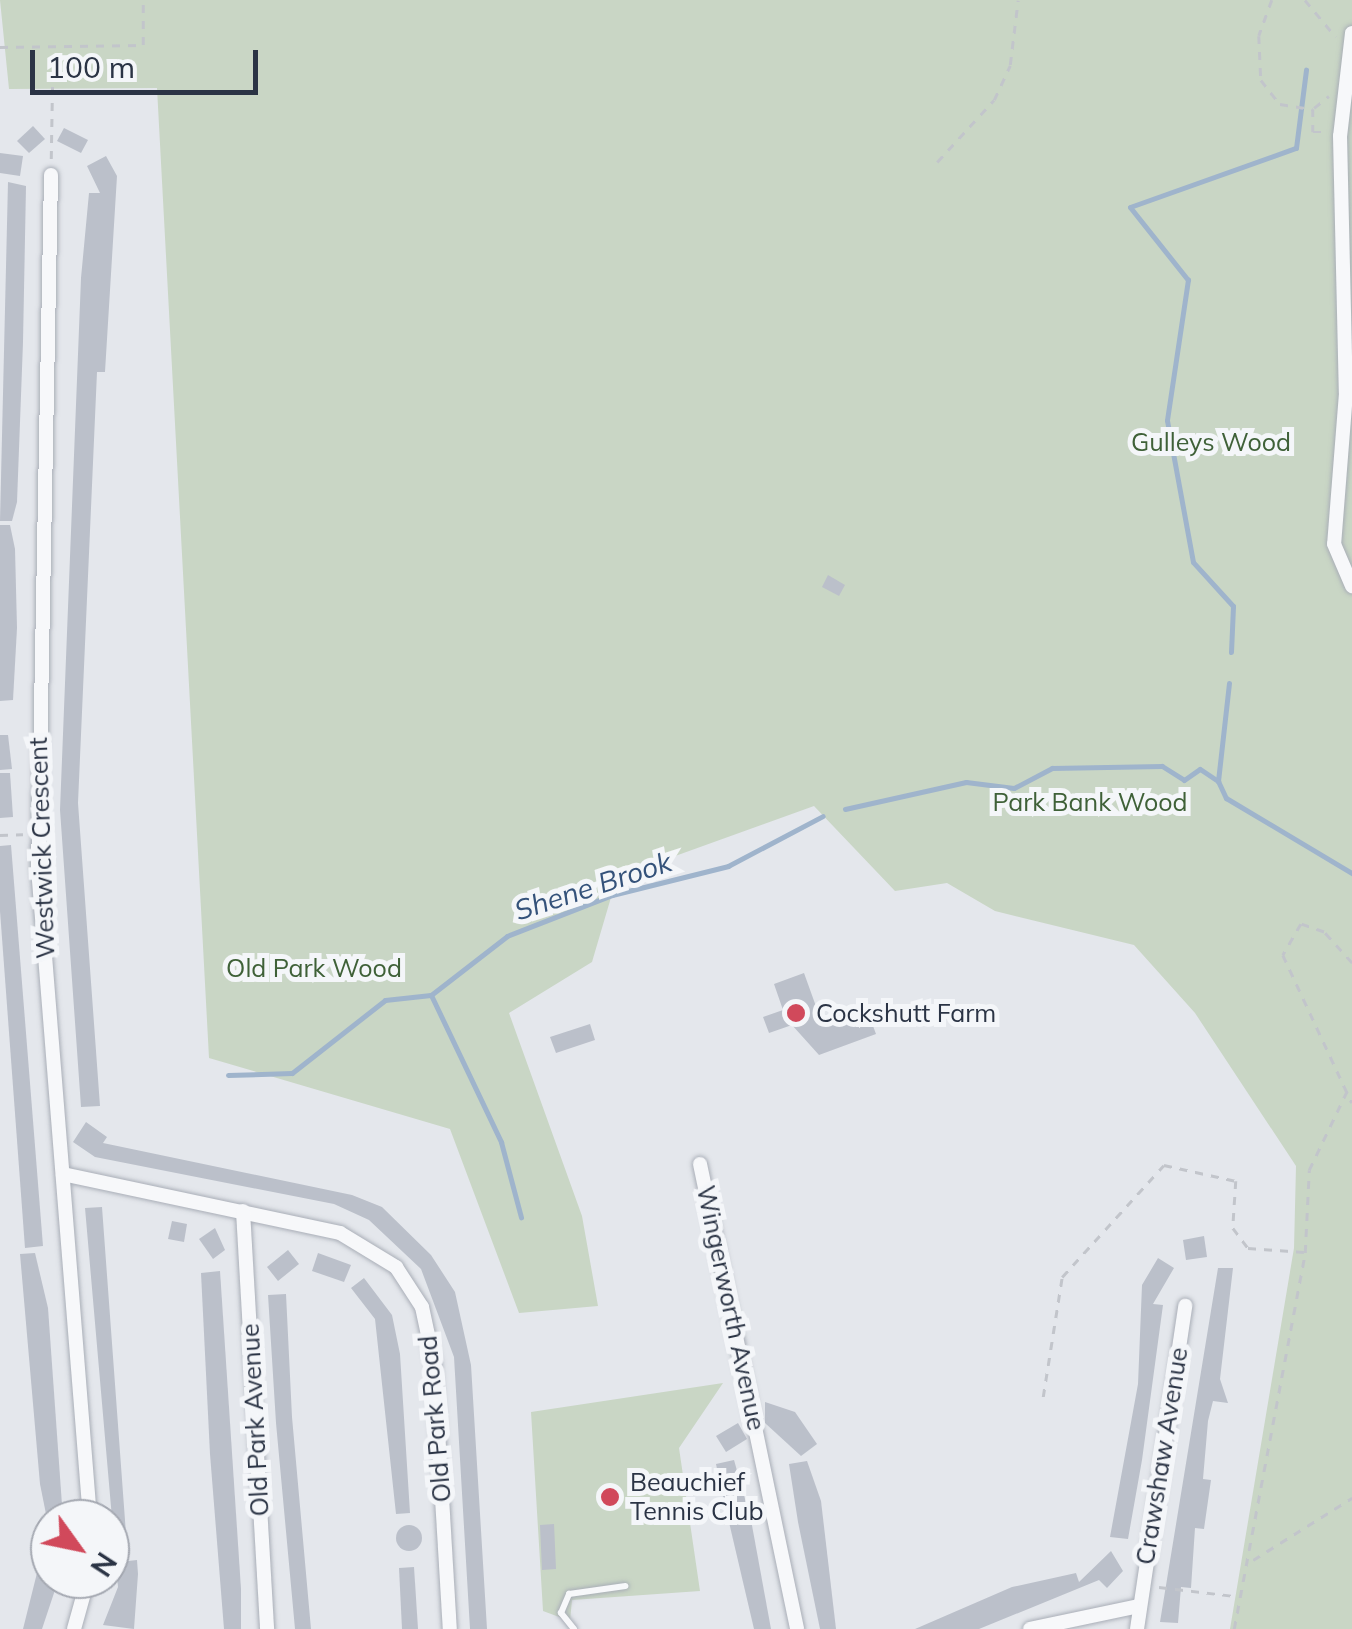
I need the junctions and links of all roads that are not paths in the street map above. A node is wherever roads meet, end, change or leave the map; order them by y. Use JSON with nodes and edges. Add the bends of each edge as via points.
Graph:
{"nodes":[{"id":1,"x":1352,"y":33,"type":"edge"},
{"id":2,"x":50,"y":175,"type":"road end"},
{"id":3,"x":1352,"y":586,"type":"edge"},
{"id":4,"x":700,"y":1164,"type":"dead end"},
{"id":5,"x":63,"y":1174,"type":"junction"},
{"id":6,"x":243,"y":1211,"type":"junction"},
{"id":7,"x":1185,"y":1306,"type":"dead end"},
{"id":8,"x":88,"y":1499,"type":"edge"},
{"id":9,"x":625,"y":1586,"type":"dead end"},
{"id":10,"x":82,"y":1599,"type":"edge"},
{"id":11,"x":1139,"y":1606,"type":"junction"},
{"id":12,"x":74,"y":1629,"type":"edge"},
{"id":13,"x":267,"y":1629,"type":"edge"},
{"id":14,"x":450,"y":1629,"type":"edge"},
{"id":15,"x":574,"y":1629,"type":"edge"},
{"id":16,"x":797,"y":1629,"type":"edge"},
{"id":17,"x":1030,"y":1629,"type":"edge"},
{"id":18,"x":1137,"y":1629,"type":"edge"}],
"edges":[{"from":1,"to":3,"type":"street","via":[[1340,133],[1346,393],[1334,544]]},
{"from":2,"to":5,"type":"street","name":"Westwick Crescent","via":[[37,833]]},
{"from":4,"to":16,"type":"street","name":"Wingerworth Avenue"},
{"from":5,"to":6,"type":"street","name":"Old Park Road"},
{"from":5,"to":8,"type":"street","name":"Westwick Crescent"},
{"from":6,"to":13,"type":"street","name":"Old Park Avenue"},
{"from":6,"to":14,"type":"street","name":"Old Park Road","via":[[362,1242],[396,1267],[422,1307],[434,1363]]},
{"from":7,"to":11,"type":"street","name":"Crawshaw Avenue"},
{"from":9,"to":15,"type":"lane","via":[[570,1594],[561,1613]]},
{"from":10,"to":12,"type":"street"},
{"from":11,"to":17,"type":"street"},
{"from":11,"to":18,"type":"street","name":"Crawshaw Avenue"}]}
